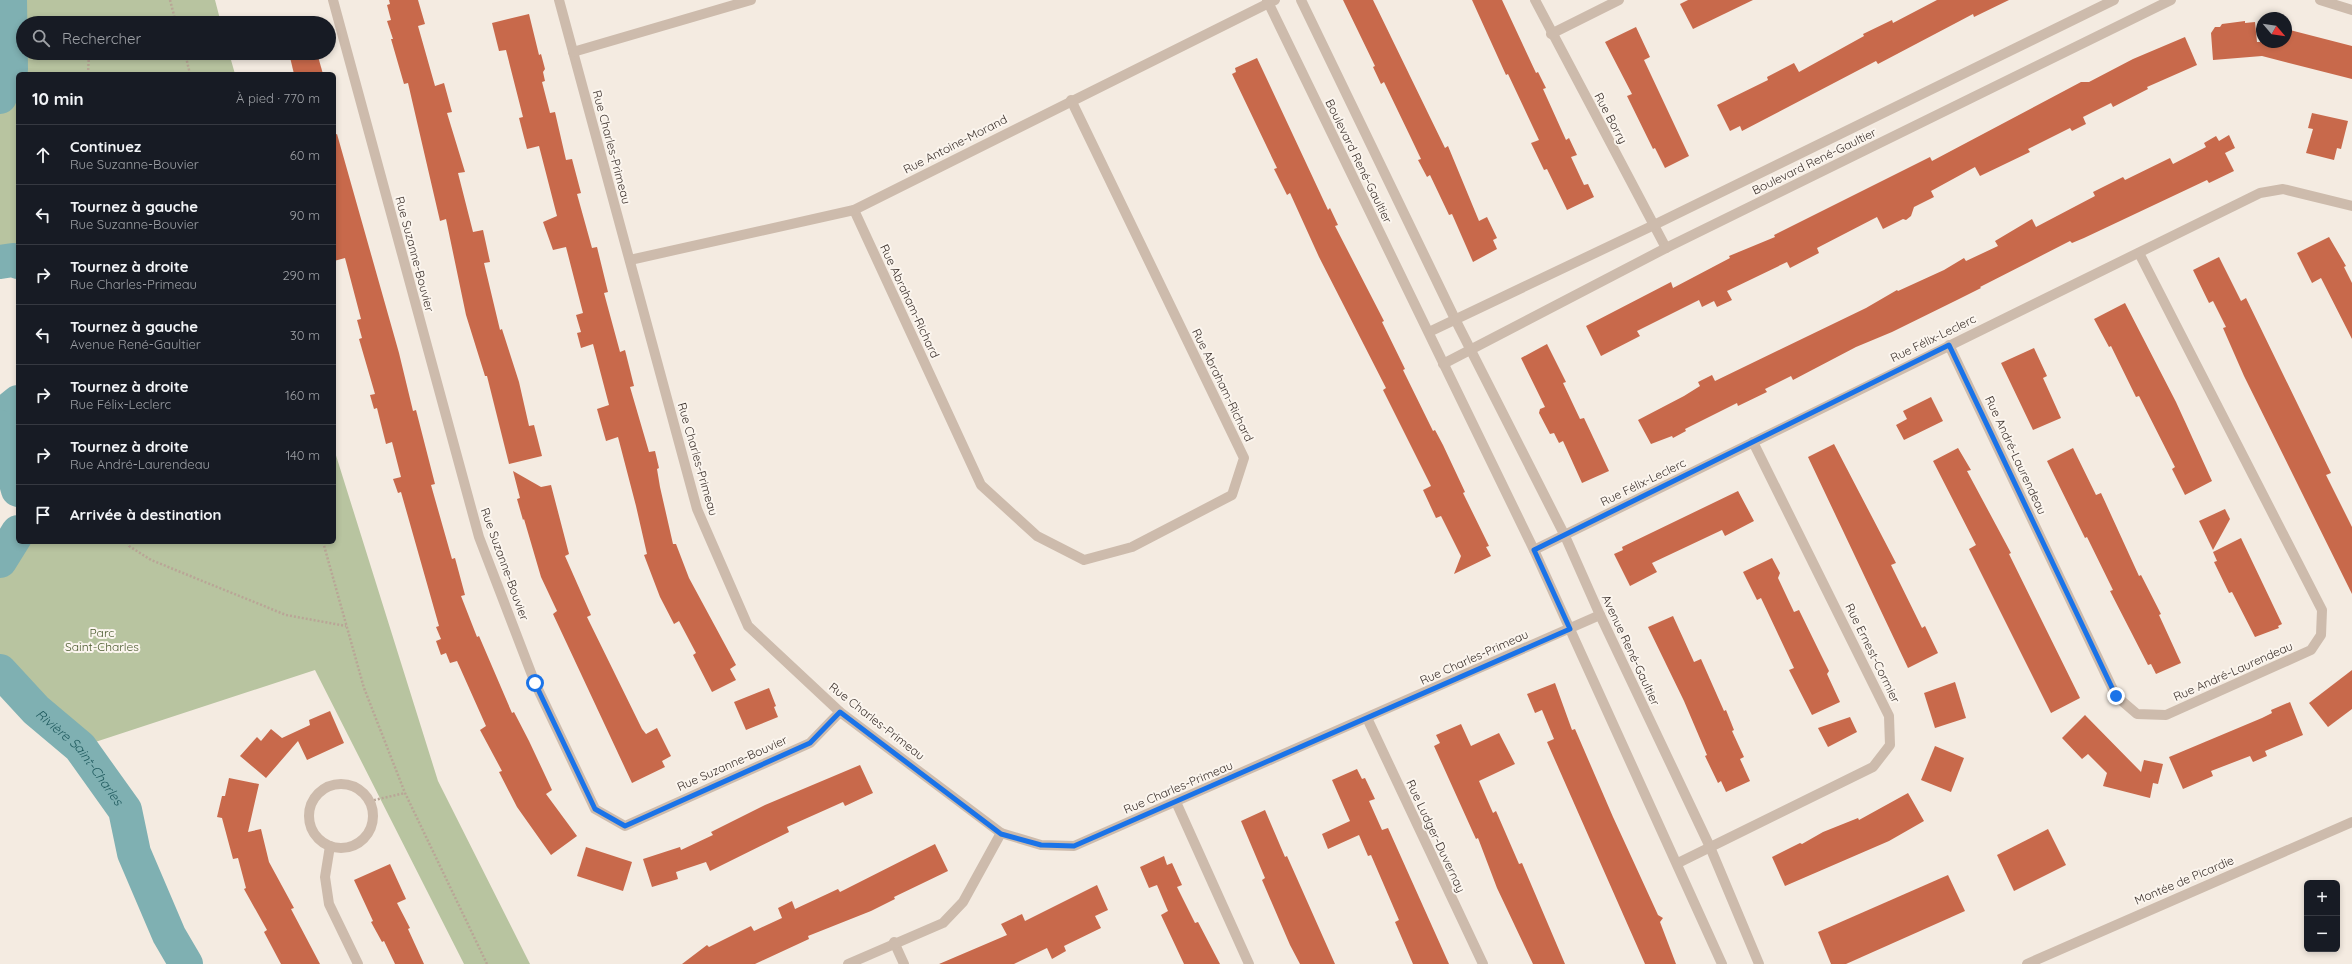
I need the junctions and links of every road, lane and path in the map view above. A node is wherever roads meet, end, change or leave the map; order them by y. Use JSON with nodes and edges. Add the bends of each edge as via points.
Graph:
{"nodes":[{"id":1,"x":170,"y":0,"type":"edge"},
{"id":2,"x":333,"y":0,"type":"edge"},
{"id":3,"x":559,"y":0,"type":"edge"},
{"id":4,"x":752,"y":0,"type":"edge"},
{"id":5,"x":1302,"y":0,"type":"edge"},
{"id":6,"x":1535,"y":0,"type":"edge"},
{"id":7,"x":1619,"y":0,"type":"edge"},
{"id":8,"x":2114,"y":0,"type":"edge"},
{"id":9,"x":2171,"y":0,"type":"edge"},
{"id":10,"x":2320,"y":0,"type":"edge"},
{"id":11,"x":1270,"y":1,"type":"edge"},
{"id":12,"x":2352,"y":10,"type":"edge"},
{"id":13,"x":174,"y":16,"type":"edge"},
{"id":14,"x":1551,"y":34,"type":"junction"},
{"id":15,"x":573,"y":52,"type":"junction"},
{"id":16,"x":89,"y":60,"type":"edge"},
{"id":17,"x":187,"y":60,"type":"edge"},
{"id":18,"x":88,"y":72,"type":"edge"},
{"id":19,"x":190,"y":72,"type":"edge"},
{"id":20,"x":1071,"y":100,"type":"junction"},
{"id":21,"x":2352,"y":206,"type":"edge"},
{"id":22,"x":854,"y":210,"type":"junction"},
{"id":23,"x":1654,"y":225,"type":"junction"},
{"id":24,"x":1666,"y":248,"type":"junction"},
{"id":25,"x":2138,"y":253,"type":"junction"},
{"id":26,"x":630,"y":260,"type":"junction"},
{"id":27,"x":1455,"y":319,"type":"junction"},
{"id":28,"x":1429,"y":332,"type":"junction"},
{"id":29,"x":1949,"y":345,"type":"junction"},
{"id":30,"x":1471,"y":350,"type":"junction"},
{"id":31,"x":1443,"y":364,"type":"junction"},
{"id":32,"x":1753,"y":442,"type":"junction"},
{"id":33,"x":1565,"y":536,"type":"junction"},
{"id":34,"x":128,"y":544,"type":"edge"},
{"id":35,"x":324,"y":544,"type":"edge"},
{"id":36,"x":1534,"y":550,"type":"junction"},
{"id":37,"x":1600,"y":615,"type":"junction"},
{"id":38,"x":346,"y":626,"type":"junction"},
{"id":39,"x":1570,"y":629,"type":"junction"},
{"id":40,"x":840,"y":712,"type":"junction"},
{"id":41,"x":1367,"y":718,"type":"junction"},
{"id":42,"x":405,"y":793,"type":"junction"},
{"id":43,"x":370,"y":801,"type":"junction"},
{"id":44,"x":1176,"y":802,"type":"junction"},
{"id":45,"x":2352,"y":822,"type":"edge"},
{"id":46,"x":1001,"y":834,"type":"junction"},
{"id":47,"x":330,"y":846,"type":"junction"},
{"id":48,"x":1710,"y":847,"type":"junction"},
{"id":49,"x":1678,"y":863,"type":"junction"},
{"id":50,"x":894,"y":942,"type":"junction"},
{"id":51,"x":358,"y":964,"type":"edge"},
{"id":52,"x":487,"y":964,"type":"edge"},
{"id":53,"x":848,"y":964,"type":"edge"},
{"id":54,"x":904,"y":964,"type":"edge"},
{"id":55,"x":1249,"y":964,"type":"edge"},
{"id":56,"x":1483,"y":964,"type":"edge"},
{"id":57,"x":1722,"y":964,"type":"edge"},
{"id":58,"x":1759,"y":964,"type":"edge"},
{"id":59,"x":2027,"y":964,"type":"edge"}],
"edges":[{"from":1,"to":13,"type":"path"},
{"from":2,"to":40,"type":"street","name":"Rue Suzanne-Bouvier","via":[[479,537],[535,683],[595,809],[625,826],[810,743]]},
{"from":3,"to":15,"type":"street","name":"Rue Charles-Primeau"},
{"from":4,"to":15,"type":"street"},
{"from":5,"to":27,"type":"street","name":"Boulevard René-Gaultier"},
{"from":6,"to":14,"type":"street","name":"Rue Borry"},
{"from":7,"to":14,"type":"street"},
{"from":8,"to":23,"type":"street","name":"Boulevard René-Gaultier"},
{"from":9,"to":24,"type":"street","name":"Boulevard René-Gaultier"},
{"from":10,"to":12,"type":"street"},
{"from":11,"to":20,"type":"street","name":"Rue Antoine-Morand"},
{"from":11,"to":28,"type":"street","name":"Boulevard René-Gaultier"},
{"from":14,"to":23,"type":"street","name":"Rue Borry"},
{"from":15,"to":26,"type":"street","name":"Rue Charles-Primeau"},
{"from":16,"to":18,"type":"path"},
{"from":17,"to":19,"type":"path"},
{"from":20,"to":22,"type":"street","name":"Rue Antoine-Morand"},
{"from":20,"to":22,"type":"street","name":"Rue Abraham-Richard","via":[[1244,458],[1232,495],[1132,547],[1084,560],[1037,536],[981,485]]},
{"from":21,"to":25,"type":"street","name":"Rue Félix-Leclerc","via":[[2283,189],[2260,193]]},
{"from":22,"to":26,"type":"street","name":"Rue Antoine-Morand"},
{"from":23,"to":24,"type":"street","name":"Rue Borry"},
{"from":23,"to":27,"type":"street","name":"Boulevard René-Gaultier"},
{"from":24,"to":30,"type":"street","name":"Boulevard René-Gaultier"},
{"from":25,"to":29,"type":"street","name":"Rue Félix-Leclerc"},
{"from":25,"to":29,"type":"street","name":"Rue André-Laurendeau","via":[[2322,610],[2321,635],[2311,650],[2166,715],[2137,714],[2116,696]]},
{"from":26,"to":40,"type":"street","name":"Rue Charles-Primeau","via":[[697,509],[748,626]]},
{"from":27,"to":28,"type":"street","name":"Boulevard René-Gaultier"},
{"from":27,"to":30,"type":"street","name":"Boulevard René-Gaultier"},
{"from":28,"to":31,"type":"street","name":"Boulevard René-Gaultier"},
{"from":29,"to":32,"type":"street","name":"Rue Félix-Leclerc"},
{"from":30,"to":31,"type":"street","name":"Boulevard René-Gaultier"},
{"from":30,"to":33,"type":"street","name":"Avenue René-Gaultier"},
{"from":31,"to":36,"type":"street"},
{"from":32,"to":33,"type":"street","name":"Rue Félix-Leclerc"},
{"from":32,"to":48,"type":"street","name":"Rue Ernest-Cormier","via":[[1889,716],[1890,745],[1873,767]]},
{"from":33,"to":36,"type":"street","name":"Rue Félix-Leclerc"},
{"from":33,"to":37,"type":"street","name":"Avenue René-Gaultier"},
{"from":34,"to":38,"type":"path","via":[[150,560],[286,615]]},
{"from":35,"to":38,"type":"path"},
{"from":36,"to":39,"type":"street"},
{"from":37,"to":39,"type":"street","name":"Rue Charles-Primeau"},
{"from":37,"to":48,"type":"street","name":"Avenue René-Gaultier"},
{"from":38,"to":42,"type":"path","via":[[364,688]]},
{"from":39,"to":41,"type":"street","name":"Rue Charles-Primeau"},
{"from":39,"to":49,"type":"street"},
{"from":40,"to":46,"type":"street","name":"Rue Charles-Primeau"},
{"from":41,"to":44,"type":"street","name":"Rue Charles-Primeau"},
{"from":41,"to":56,"type":"street","name":"Rue Ludger-Duvernay"},
{"from":42,"to":43,"type":"path"},
{"from":42,"to":52,"type":"path"},
{"from":43,"to":47,"type":"street","via":[[373,822],[369,833],[362,841],[346,847]]},
{"from":43,"to":47,"type":"street","via":[[355,786],[345,784],[335,784],[317,794],[311,803],[310,824],[318,837]]},
{"from":44,"to":46,"type":"street","name":"Rue Charles-Primeau","via":[[1074,846],[1041,845]]},
{"from":44,"to":55,"type":"street"},
{"from":45,"to":59,"type":"street","name":"Montée de Picardie"},
{"from":46,"to":50,"type":"street","via":[[963,902],[943,923]]},
{"from":47,"to":51,"type":"street","via":[[325,877],[329,904]]},
{"from":48,"to":49,"type":"street","name":"Rue Ernest-Cormier"},
{"from":48,"to":58,"type":"street","name":"Avenue René-Gaultier"},
{"from":49,"to":57,"type":"street"},
{"from":50,"to":53,"type":"street"},
{"from":50,"to":54,"type":"street"}]}
